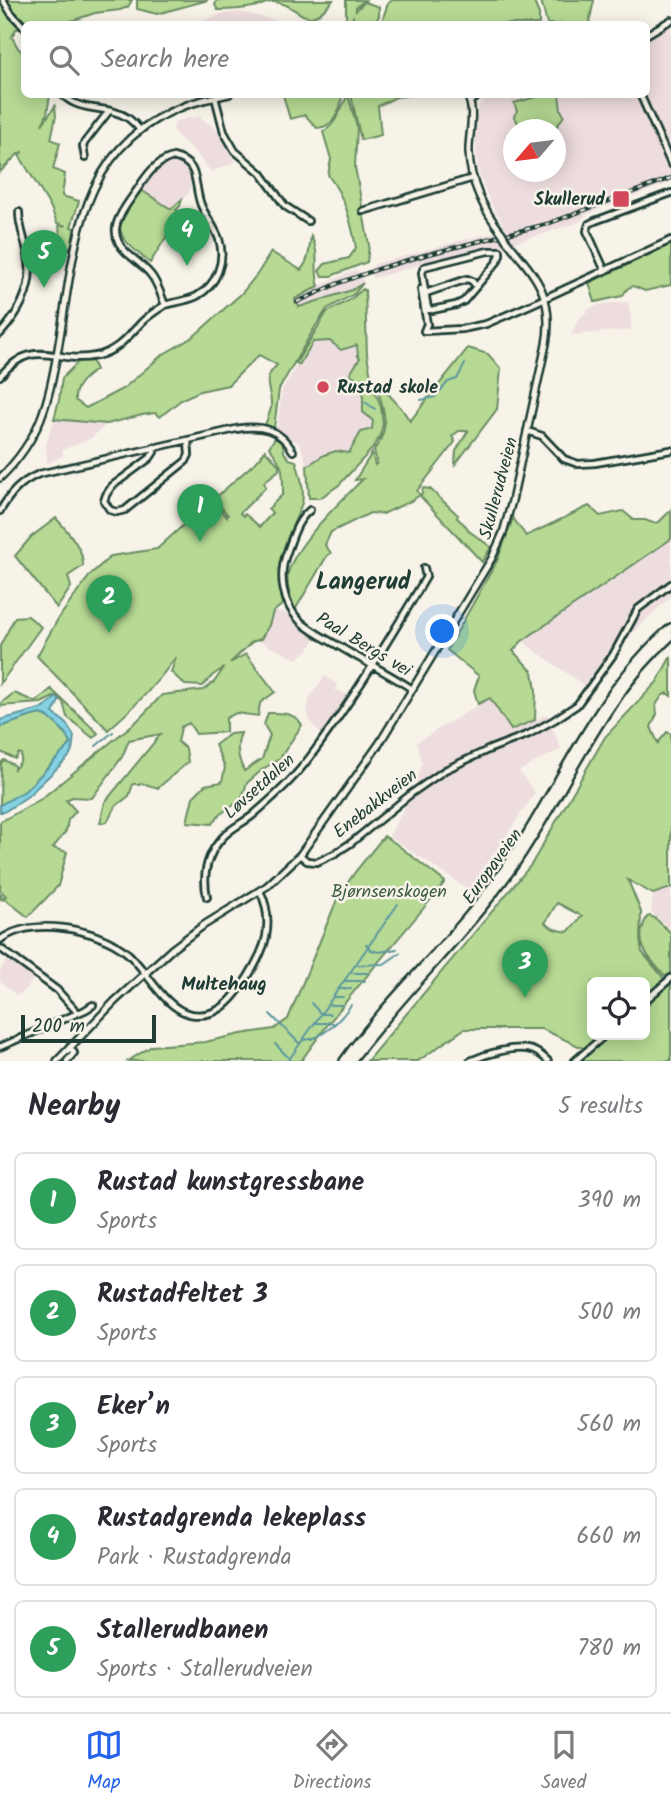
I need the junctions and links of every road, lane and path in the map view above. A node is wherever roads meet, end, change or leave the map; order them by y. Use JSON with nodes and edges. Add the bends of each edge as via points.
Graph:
{"nodes":[{"id":1,"x":3,"y":0,"type":"edge"},
{"id":2,"x":671,"y":20,"type":"edge"},
{"id":3,"x":21,"y":24,"type":"edge"},
{"id":4,"x":650,"y":33,"type":"edge"},
{"id":5,"x":67,"y":98,"type":"edge"},
{"id":6,"x":212,"y":98,"type":"edge"},
{"id":7,"x":215,"y":98,"type":"edge"},
{"id":8,"x":468,"y":98,"type":"edge"},
{"id":9,"x":476,"y":98,"type":"edge"},
{"id":10,"x":642,"y":98,"type":"edge"},
{"id":11,"x":471,"y":102,"type":"junction"},
{"id":12,"x":109,"y":111,"type":"junction"},
{"id":13,"x":141,"y":131,"type":"junction"},
{"id":14,"x":85,"y":158,"type":"dead end"},
{"id":15,"x":671,"y":164,"type":"edge"},
{"id":16,"x":473,"y":178,"type":"junction"},
{"id":17,"x":671,"y":193,"type":"edge"},
{"id":18,"x":363,"y":211,"type":"dead end"},
{"id":19,"x":19,"y":212,"type":"dead end"},
{"id":20,"x":308,"y":221,"type":"dead end"},
{"id":21,"x":671,"y":240,"type":"edge"},
{"id":22,"x":605,"y":271,"type":"junction"},
{"id":23,"x":476,"y":286,"type":"junction"},
{"id":24,"x":423,"y":291,"type":"junction"},
{"id":25,"x":545,"y":298,"type":"junction"},
{"id":26,"x":165,"y":305,"type":"junction"},
{"id":27,"x":427,"y":311,"type":"junction"},
{"id":28,"x":0,"y":334,"type":"edge"},
{"id":29,"x":57,"y":355,"type":"junction"},
{"id":30,"x":12,"y":364,"type":"junction"},
{"id":31,"x":0,"y":366,"type":"edge"},
{"id":32,"x":0,"y":376,"type":"edge"},
{"id":33,"x":527,"y":431,"type":"junction"},
{"id":34,"x":188,"y":440,"type":"junction"},
{"id":35,"x":154,"y":447,"type":"junction"},
{"id":36,"x":671,"y":450,"type":"edge"},
{"id":37,"x":293,"y":451,"type":"dead end"},
{"id":38,"x":0,"y":478,"type":"edge"},
{"id":39,"x":0,"y":510,"type":"edge"},
{"id":40,"x":310,"y":510,"type":"dead end"},
{"id":41,"x":424,"y":568,"type":"dead end"},
{"id":42,"x":671,"y":584,"type":"edge"},
{"id":43,"x":671,"y":628,"type":"edge"},
{"id":44,"x":671,"y":636,"type":"edge"},
{"id":45,"x":372,"y":666,"type":"junction"},
{"id":46,"x":412,"y":689,"type":"junction"},
{"id":47,"x":300,"y":855,"type":"junction"},
{"id":48,"x":260,"y":891,"type":"junction"},
{"id":49,"x":207,"y":897,"type":"dead end"},
{"id":50,"x":0,"y":940,"type":"edge"},
{"id":51,"x":0,"y":948,"type":"edge"},
{"id":52,"x":144,"y":974,"type":"junction"},
{"id":53,"x":671,"y":978,"type":"edge"},
{"id":54,"x":650,"y":997,"type":"edge"},
{"id":55,"x":93,"y":1005,"type":"dead end"},
{"id":56,"x":78,"y":1013,"type":"junction"},
{"id":57,"x":599,"y":1040,"type":"edge"},
{"id":58,"x":0,"y":1047,"type":"edge"},
{"id":59,"x":70,"y":1047,"type":"junction"},
{"id":60,"x":57,"y":1061,"type":"edge"},
{"id":61,"x":67,"y":1061,"type":"edge"},
{"id":62,"x":344,"y":1061,"type":"edge"},
{"id":63,"x":354,"y":1061,"type":"edge"},
{"id":64,"x":470,"y":1061,"type":"edge"},
{"id":65,"x":548,"y":1061,"type":"edge"},
{"id":66,"x":575,"y":1061,"type":"edge"}],
"edges":[{"from":1,"to":3,"type":"street"},
{"from":2,"to":4,"type":"street"},
{"from":5,"to":12,"type":"street","via":[[75,105]]},
{"from":6,"to":13,"type":"main road","via":[[171,112]]},
{"from":7,"to":20,"type":"street","via":[[224,132],[235,151],[261,173],[285,206]]},
{"from":8,"to":11,"type":"main road"},
{"from":9,"to":11,"type":"street"},
{"from":10,"to":15,"type":"street"},
{"from":11,"to":16,"type":"main road","name":"Skullerudveien"},
{"from":12,"to":13,"type":"street","via":[[125,116]]},
{"from":12,"to":14,"type":"street","via":[[85,142]]},
{"from":13,"to":29,"type":"main road","via":[[107,165],[88,200]]},
{"from":16,"to":18,"type":"street"},
{"from":16,"to":25,"type":"main road","name":"Skullerudveien","bridge":true,"via":[[484,206],[533,272]]},
{"from":17,"to":22,"type":"street","via":[[589,225],[587,231]]},
{"from":19,"to":28,"type":"street","via":[[30,263],[29,282],[17,314]]},
{"from":21,"to":22,"type":"street"},
{"from":22,"to":25,"type":"street"},
{"from":23,"to":24,"type":"street","via":[[467,279]]},
{"from":23,"to":24,"type":"street","via":[[496,262],[498,249],[424,267]]},
{"from":23,"to":27,"type":"street","via":[[464,301]]},
{"from":24,"to":27,"type":"street"},
{"from":25,"to":27,"type":"street","via":[[486,324],[462,329],[424,331]]},
{"from":25,"to":33,"type":"main road","name":"Skullerudveien","via":[[547,338]]},
{"from":26,"to":26,"type":"street","via":[[154,280],[121,247],[115,233],[120,214],[147,175],[173,158],[191,167],[222,258],[219,271],[203,292]]},
{"from":26,"to":29,"type":"street","via":[[108,353],[87,358]]},
{"from":29,"to":30,"type":"street","via":[[32,354]]},
{"from":29,"to":38,"type":"main road","via":[[40,424]]},
{"from":30,"to":31,"type":"street"},
{"from":30,"to":32,"type":"street"},
{"from":33,"to":36,"type":"street","via":[[542,436],[564,459],[578,464]]},
{"from":33,"to":46,"type":"main road","name":"Skullerudveien","via":[[497,546]]},
{"from":34,"to":35,"type":"street"},
{"from":34,"to":35,"type":"street","via":[[186,461],[125,510],[110,510],[104,502],[109,489],[150,458]]},
{"from":34,"to":37,"type":"street","via":[[257,427],[274,431]]},
{"from":35,"to":39,"type":"street","via":[[39,474],[15,489]]},
{"from":40,"to":45,"type":"street","name":"Paal Bergs vei","via":[[300,519],[285,558],[282,575],[287,600],[305,625]]},
{"from":41,"to":45,"type":"street","name":"Løvsetdalen","via":[[426,577]]},
{"from":42,"to":47,"type":"street","name":"Enebakkveien","via":[[635,613],[613,655],[577,705],[529,734],[445,770],[334,854],[317,862]]},
{"from":43,"to":62,"type":"highway","name":"Europaveien","via":[[621,680],[501,874]]},
{"from":44,"to":63,"type":"highway","name":"Europaveien","via":[[610,706],[496,891]]},
{"from":45,"to":46,"type":"street","name":"Paal Bergs vei"},
{"from":45,"to":49,"type":"street","name":"Løvsetdalen","via":[[313,755],[267,803],[220,840],[206,865]]},
{"from":46,"to":47,"type":"main road","name":"Skullerudveien","via":[[369,760]]},
{"from":47,"to":48,"type":"main road"},
{"from":48,"to":52,"type":"main road","via":[[191,934]]},
{"from":48,"to":52,"type":"street","via":[[267,926],[262,951],[226,1005],[200,1015],[183,1012]]},
{"from":50,"to":52,"type":"street","via":[[30,928],[75,930],[112,943]]},
{"from":51,"to":56,"type":"street","via":[[57,990]]},
{"from":52,"to":59,"type":"main road"},
{"from":53,"to":54,"type":"street"},
{"from":55,"to":56,"type":"street"},
{"from":56,"to":58,"type":"street"},
{"from":57,"to":66,"type":"street"},
{"from":59,"to":60,"type":"main road"},
{"from":59,"to":61,"type":"street","via":[[75,1051]]},
{"from":64,"to":65,"type":"street","via":[[521,1049],[533,1050]]}]}
